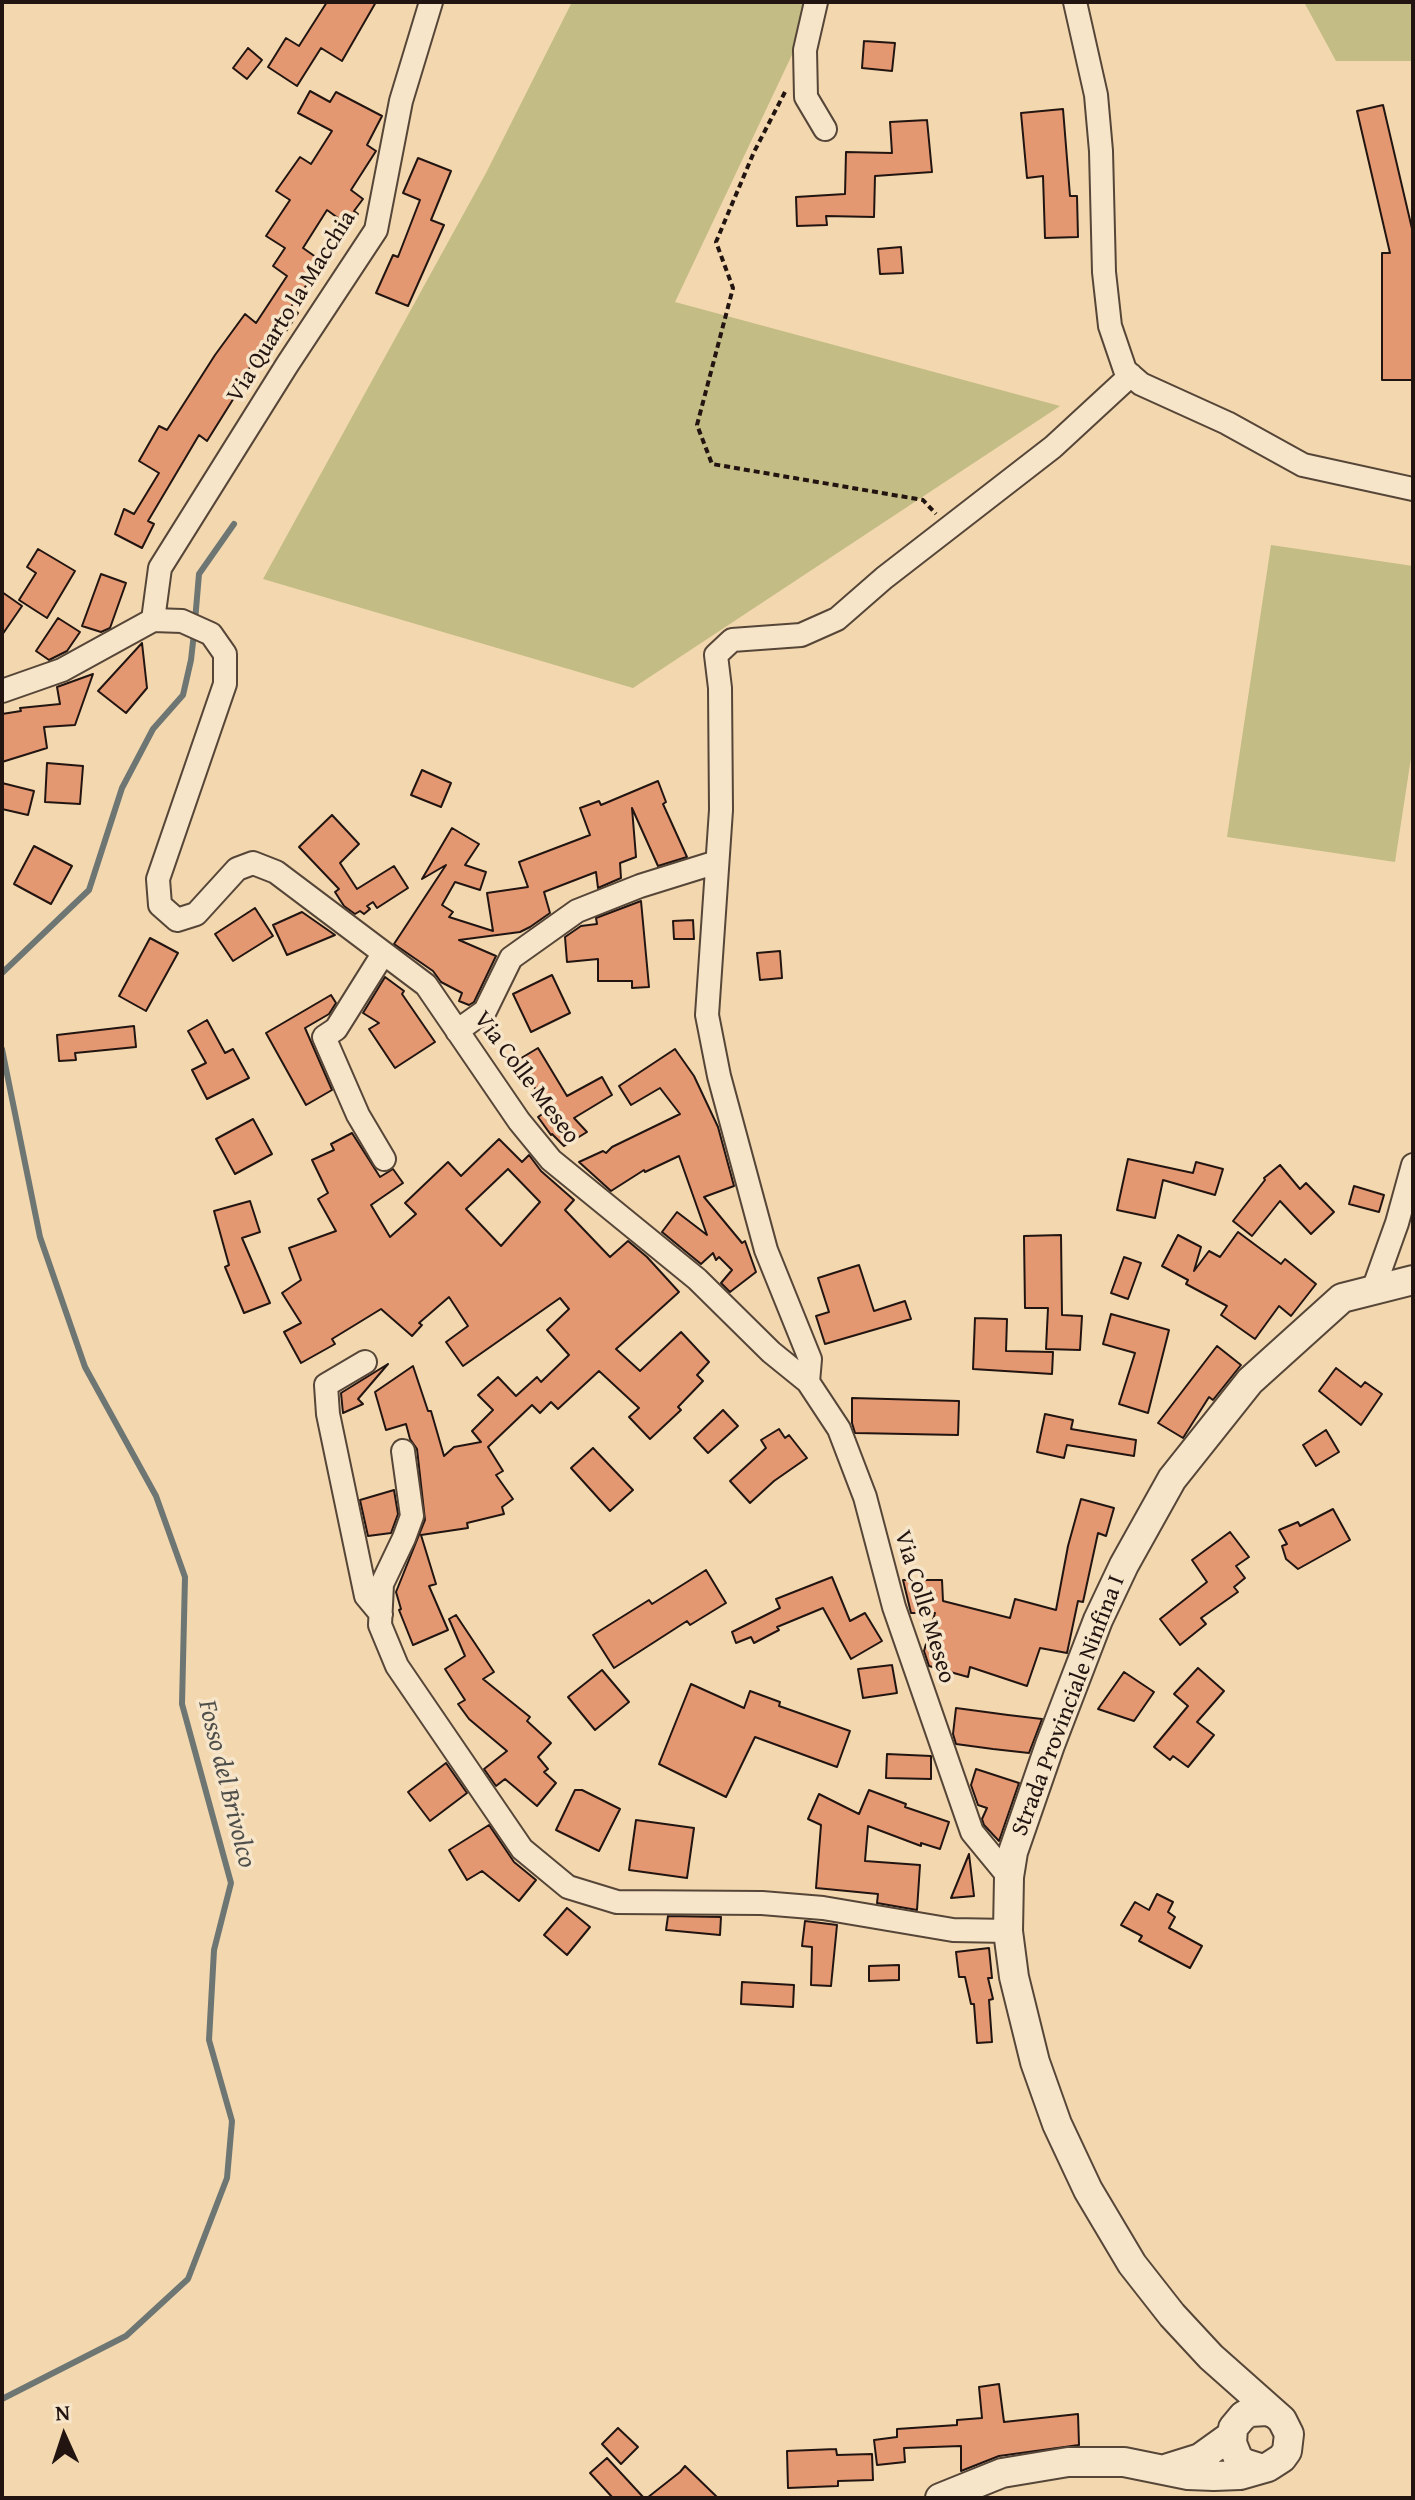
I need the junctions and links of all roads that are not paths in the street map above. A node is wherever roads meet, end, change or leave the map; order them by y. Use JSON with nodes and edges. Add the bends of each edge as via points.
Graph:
{"nodes":[{"id":1,"x":431,"y":2,"type":"edge"},
{"id":2,"x":816,"y":2,"type":"edge"},
{"id":3,"x":1075,"y":2,"type":"edge"},
{"id":4,"x":825,"y":129,"type":"dead end"},
{"id":5,"x":1131,"y":375,"type":"junction"},
{"id":6,"x":1413,"y":489,"type":"edge"},
{"id":7,"x":153,"y":620,"type":"junction"},
{"id":8,"x":2,"y":691,"type":"edge"},
{"id":9,"x":717,"y":862,"type":"junction"},
{"id":10,"x":383,"y":954,"type":"junction"},
{"id":11,"x":457,"y":1031,"type":"junction"},
{"id":12,"x":384,"y":1159,"type":"dead end"},
{"id":13,"x":1413,"y":1165,"type":"edge"},
{"id":14,"x":1413,"y":1280,"type":"edge"},
{"id":15,"x":1373,"y":1290,"type":"junction"},
{"id":16,"x":365,"y":1362,"type":"dead end"},
{"id":17,"x":808,"y":1382,"type":"junction"},
{"id":18,"x":403,"y":1451,"type":"dead end"},
{"id":19,"x":381,"y":1614,"type":"junction"},
{"id":20,"x":1009,"y":1877,"type":"junction"},
{"id":21,"x":1008,"y":1931,"type":"junction"},
{"id":22,"x":1211,"y":2357,"type":"junction"},
{"id":23,"x":1275,"y":2414,"type":"junction"},
{"id":24,"x":1232,"y":2431,"type":"junction"},
{"id":25,"x":1260,"y":2468,"type":"junction"},
{"id":26,"x":1163,"y":2469,"type":"junction"},
{"id":27,"x":940,"y":2498,"type":"edge"}],
"edges":[{"from":1,"to":7,"type":"street","name":"Via Quarto la Macchia","via":[[401,101],[376,230],[160,568]]},
{"from":2,"to":4,"type":"street","via":[[805,50],[806,97]]},
{"from":3,"to":5,"type":"street","via":[[1096,95],[1110,326]]},
{"from":5,"to":6,"type":"street","via":[[1303,465]]},
{"from":5,"to":9,"type":"street","via":[[1053,447],[837,619],[801,635],[732,640],[716,655],[722,742]]},
{"from":7,"to":8,"type":"street","via":[[62,670]]},
{"from":7,"to":10,"type":"street","name":"Via Colle Meseo","via":[[182,621],[211,634],[225,654],[225,684],[158,879],[160,905],[177,920],[196,914],[237,869],[253,863],[276,872]]},
{"from":9,"to":11,"type":"street","via":[[577,911],[511,958],[485,1011]]},
{"from":9,"to":17,"type":"street","via":[[707,1015],[766,1250],[810,1359]]},
{"from":10,"to":11,"type":"street","name":"Via Colle Meseo","via":[[426,985]]},
{"from":10,"to":12,"type":"street","via":[[336,1029],[324,1037]]},
{"from":11,"to":17,"type":"street","name":"Via Colle Meseo","via":[[551,1160],[697,1279]]},
{"from":13,"to":15,"type":"street"},
{"from":14,"to":15,"type":"street","name":"Strada Provinciale Ninfina I"},
{"from":15,"to":20,"type":"street","name":"Strada Provinciale Ninfina I","via":[[1342,1298],[1250,1381],[1172,1479],[1098,1620],[1050,1745]]},
{"from":16,"to":19,"type":"street","via":[[326,1385],[366,1596]]},
{"from":17,"to":20,"type":"street","name":"Via Colle Meseo","via":[[839,1429],[865,1497],[907,1648],[972,1832]]},
{"from":18,"to":19,"type":"street","via":[[412,1516],[382,1584]]},
{"from":19,"to":21,"type":"street","via":[[380,1625],[397,1666],[468,1772],[522,1849],[568,1887],[617,1902],[762,1903],[953,1930]]},
{"from":20,"to":21,"type":"street","name":"Strada Provinciale Ninfina I"},
{"from":21,"to":22,"type":"street","name":"Strada Provinciale Ninfina I","via":[[1035,2062],[1088,2190],[1132,2264]]},
{"from":22,"to":23,"type":"street"},
{"from":22,"to":24,"type":"street","via":[[1226,2391]]},
{"from":23,"to":24,"type":"street","via":[[1250,2412]]},
{"from":23,"to":25,"type":"street","via":[[1286,2426],[1289,2443],[1282,2458]]},
{"from":24,"to":25,"type":"street","via":[[1238,2458]]},
{"from":24,"to":26,"type":"street","via":[[1200,2458]]},
{"from":25,"to":26,"type":"street","via":[[1214,2476]]},
{"from":26,"to":27,"type":"street","via":[[1124,2462],[1068,2462],[1002,2473]]}]}
